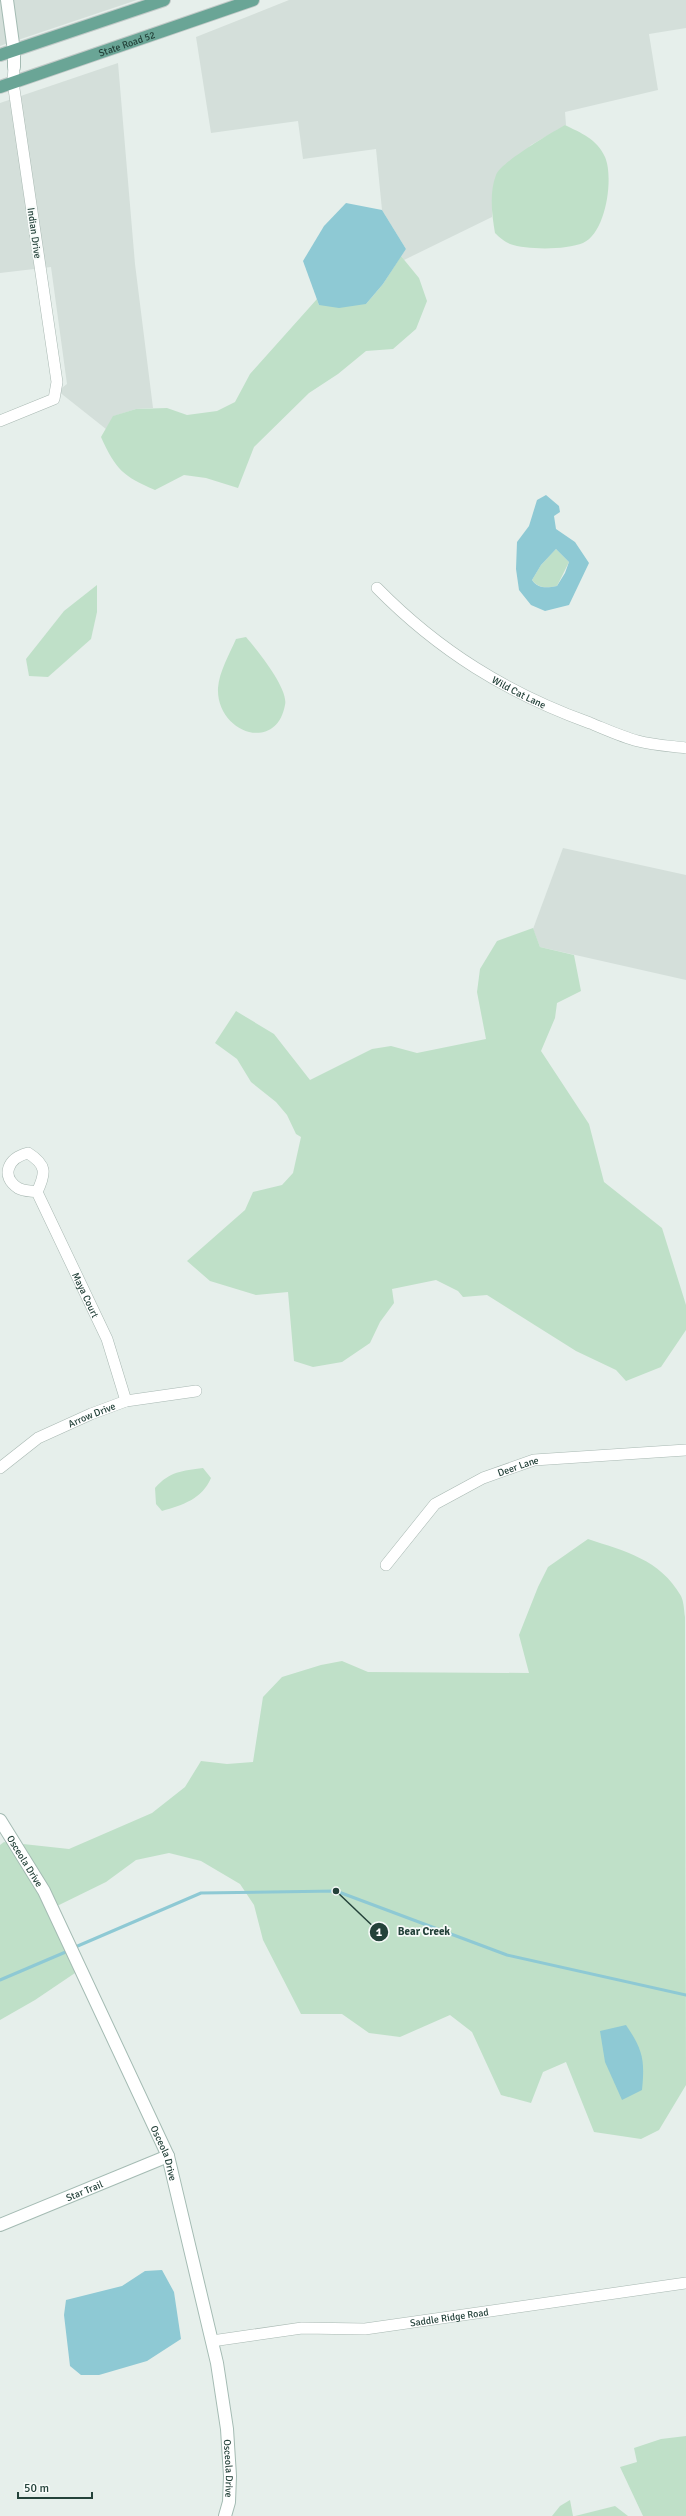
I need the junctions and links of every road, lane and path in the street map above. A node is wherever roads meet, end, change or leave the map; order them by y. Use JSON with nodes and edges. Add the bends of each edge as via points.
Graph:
{"nodes":[{"id":1,"x":7,"y":0,"type":"edge"},
{"id":2,"x":164,"y":0,"type":"edge"},
{"id":3,"x":253,"y":0,"type":"edge"},
{"id":4,"x":14,"y":51,"type":"junction"},
{"id":5,"x":0,"y":55,"type":"edge"},
{"id":6,"x":14,"y":68,"type":"joint"},
{"id":7,"x":13,"y":82,"type":"junction"},
{"id":8,"x":0,"y":87,"type":"edge"},
{"id":9,"x":0,"y":422,"type":"edge"},
{"id":10,"x":377,"y":588,"type":"dead end"},
{"id":11,"x":686,"y":748,"type":"edge"},
{"id":12,"x":37,"y":1192,"type":"dead end"},
{"id":13,"x":196,"y":1391,"type":"dead end"},
{"id":14,"x":126,"y":1401,"type":"junction"},
{"id":15,"x":686,"y":1450,"type":"edge"},
{"id":16,"x":0,"y":1468,"type":"edge"},
{"id":17,"x":386,"y":1565,"type":"dead end"},
{"id":18,"x":0,"y":1820,"type":"edge"},
{"id":19,"x":168,"y":2156,"type":"junction"},
{"id":20,"x":0,"y":2225,"type":"edge"},
{"id":21,"x":686,"y":2283,"type":"edge"},
{"id":22,"x":212,"y":2341,"type":"junction"},
{"id":23,"x":225,"y":2516,"type":"edge"}],
"edges":[{"from":1,"to":4,"type":"street"},
{"from":2,"to":4,"type":"main road"},
{"from":3,"to":7,"type":"main road","name":"State Road 52"},
{"from":4,"to":5,"type":"main road"},
{"from":4,"to":6,"type":"street"},
{"from":6,"to":7,"type":"street","name":"Indian Drive"},
{"from":7,"to":8,"type":"main road","name":"State Road 52"},
{"from":7,"to":9,"type":"street","name":"Indian Drive","via":[[57,382],[54,399]]},
{"from":10,"to":11,"type":"street","name":"Wild Cat Lane","via":[[419,628],[469,666],[511,690],[554,710],[638,741]]},
{"from":12,"to":14,"type":"street","name":"Maya Court","via":[[107,1339]]},
{"from":13,"to":14,"type":"street","name":"Arrow Drive"},
{"from":14,"to":16,"type":"street","name":"Arrow Drive","via":[[38,1438]]},
{"from":15,"to":17,"type":"street","name":"Deer Lane","via":[[534,1460],[483,1478],[435,1504]]},
{"from":18,"to":19,"type":"street","name":"Osceola Drive","via":[[44,1891]]},
{"from":19,"to":20,"type":"street","name":"Star Trail"},
{"from":19,"to":22,"type":"street","name":"Osceola Drive"},
{"from":21,"to":22,"type":"street","name":"Saddle Ridge Road","via":[[365,2329],[302,2328]]},
{"from":22,"to":23,"type":"street","name":"Osceola Drive","via":[[227,2429],[230,2476],[229,2502]]}]}
